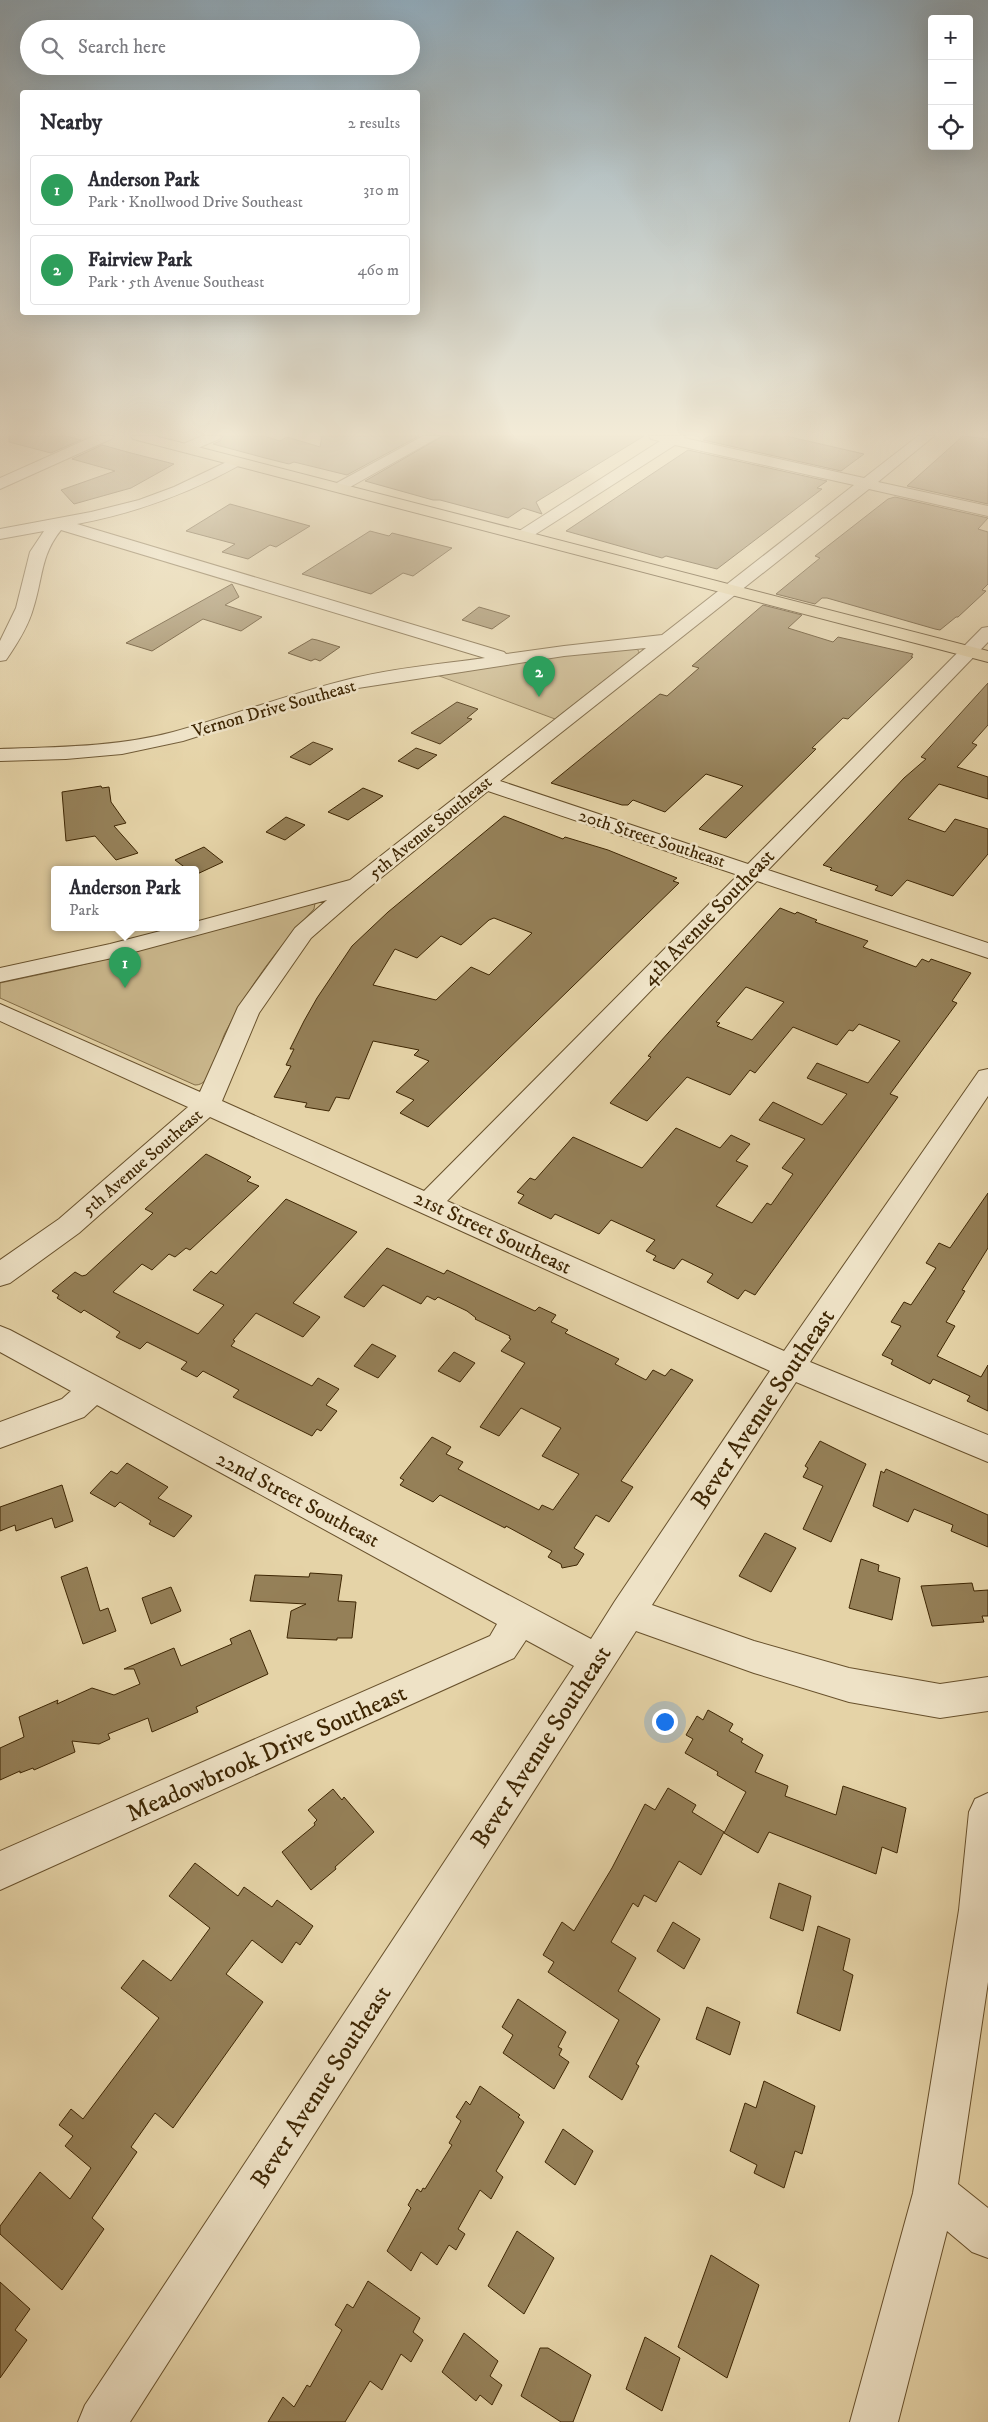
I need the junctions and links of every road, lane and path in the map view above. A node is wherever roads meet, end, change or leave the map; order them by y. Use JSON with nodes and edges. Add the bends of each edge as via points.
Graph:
{"nodes":[{"id":1,"x":40,"y":549,"type":"edge"},
{"id":2,"x":141,"y":549,"type":"edge"},
{"id":3,"x":572,"y":549,"type":"edge"},
{"id":4,"x":783,"y":549,"type":"edge"},
{"id":5,"x":731,"y":590,"type":"junction"},
{"id":6,"x":988,"y":632,"type":"edge"},
{"id":7,"x":666,"y":640,"type":"junction"},
{"id":8,"x":978,"y":655,"type":"edge"},
{"id":9,"x":0,"y":656,"type":"edge"},
{"id":10,"x":506,"y":659,"type":"junction"},
{"id":11,"x":0,"y":755,"type":"edge"},
{"id":12,"x":486,"y":783,"type":"junction"},
{"id":13,"x":752,"y":871,"type":"junction"},
{"id":14,"x":358,"y":885,"type":"junction"},
{"id":15,"x":199,"y":927,"type":"edge"},
{"id":16,"x":184,"y":931,"type":"edge"},
{"id":17,"x":988,"y":951,"type":"edge"},
{"id":18,"x":0,"y":975,"type":"edge"},
{"id":19,"x":0,"y":1012,"type":"edge"},
{"id":20,"x":988,"y":1077,"type":"edge"},
{"id":21,"x":208,"y":1104,"type":"junction"},
{"id":22,"x":429,"y":1203,"type":"junction"},
{"id":23,"x":0,"y":1275,"type":"edge"},
{"id":24,"x":0,"y":1338,"type":"edge"},
{"id":25,"x":789,"y":1366,"type":"junction"},
{"id":26,"x":94,"y":1388,"type":"junction"},
{"id":27,"x":0,"y":1434,"type":"edge"},
{"id":28,"x":988,"y":1449,"type":"edge"},
{"id":29,"x":627,"y":1612,"type":"junction"},
{"id":30,"x":521,"y":1619,"type":"junction"},
{"id":31,"x":596,"y":1660,"type":"junction"},
{"id":32,"x":988,"y":1694,"type":"edge"},
{"id":33,"x":988,"y":1812,"type":"edge"},
{"id":34,"x":0,"y":1871,"type":"edge"},
{"id":35,"x":935,"y":2194,"type":"junction"},
{"id":36,"x":988,"y":2236,"type":"edge"},
{"id":37,"x":102,"y":2422,"type":"edge"},
{"id":38,"x":874,"y":2422,"type":"edge"}],
"edges":[{"from":1,"to":9,"type":"street","via":[[33,563],[27,603]]},
{"from":2,"to":10,"type":"street"},
{"from":3,"to":5,"type":"main road"},
{"from":4,"to":5,"type":"street","name":"5th Avenue Southeast"},
{"from":5,"to":7,"type":"street","name":"5th Avenue Southeast"},
{"from":5,"to":8,"type":"main road"},
{"from":6,"to":8,"type":"street","name":"4th Avenue Southeast"},
{"from":7,"to":10,"type":"street","name":"Vernon Drive Southeast"},
{"from":7,"to":12,"type":"street","name":"5th Avenue Southeast"},
{"from":8,"to":13,"type":"street","name":"4th Avenue Southeast"},
{"from":10,"to":11,"type":"street","name":"Vernon Drive Southeast","via":[[357,683],[176,737],[122,748]]},
{"from":12,"to":13,"type":"street","name":"20th Street Southeast"},
{"from":12,"to":14,"type":"street","name":"5th Avenue Southeast"},
{"from":13,"to":17,"type":"street","name":"20th Street Southeast"},
{"from":13,"to":22,"type":"street","name":"4th Avenue Southeast"},
{"from":14,"to":15,"type":"street"},
{"from":14,"to":21,"type":"street","name":"5th Avenue Southeast","via":[[304,933],[247,1012]]},
{"from":16,"to":18,"type":"street"},
{"from":19,"to":21,"type":"street","name":"21st Street Southeast"},
{"from":20,"to":25,"type":"street","name":"Bever Avenue Southeast"},
{"from":21,"to":22,"type":"street","name":"21st Street Southeast"},
{"from":21,"to":23,"type":"street","name":"5th Avenue Southeast","via":[[69,1226]]},
{"from":22,"to":25,"type":"street","name":"21st Street Southeast"},
{"from":24,"to":26,"type":"street","name":"22nd Street Southeast"},
{"from":25,"to":28,"type":"street","name":"21st Street Southeast"},
{"from":25,"to":29,"type":"street","name":"Bever Avenue Southeast"},
{"from":26,"to":27,"type":"street","via":[[72,1408]]},
{"from":26,"to":30,"type":"street","name":"22nd Street Southeast"},
{"from":29,"to":31,"type":"street","name":"Bever Avenue Southeast"},
{"from":29,"to":32,"type":"street","via":[[754,1657],[849,1685],[940,1701]]},
{"from":30,"to":31,"type":"street","name":"22nd Street Southeast"},
{"from":30,"to":34,"type":"street","name":"Meadowbrook Drive Southeast","via":[[502,1646]]},
{"from":31,"to":37,"type":"street","name":"Bever Avenue Southeast"},
{"from":33,"to":35,"type":"street","via":[[979,1910]]},
{"from":35,"to":36,"type":"street"},
{"from":35,"to":38,"type":"street"}]}
